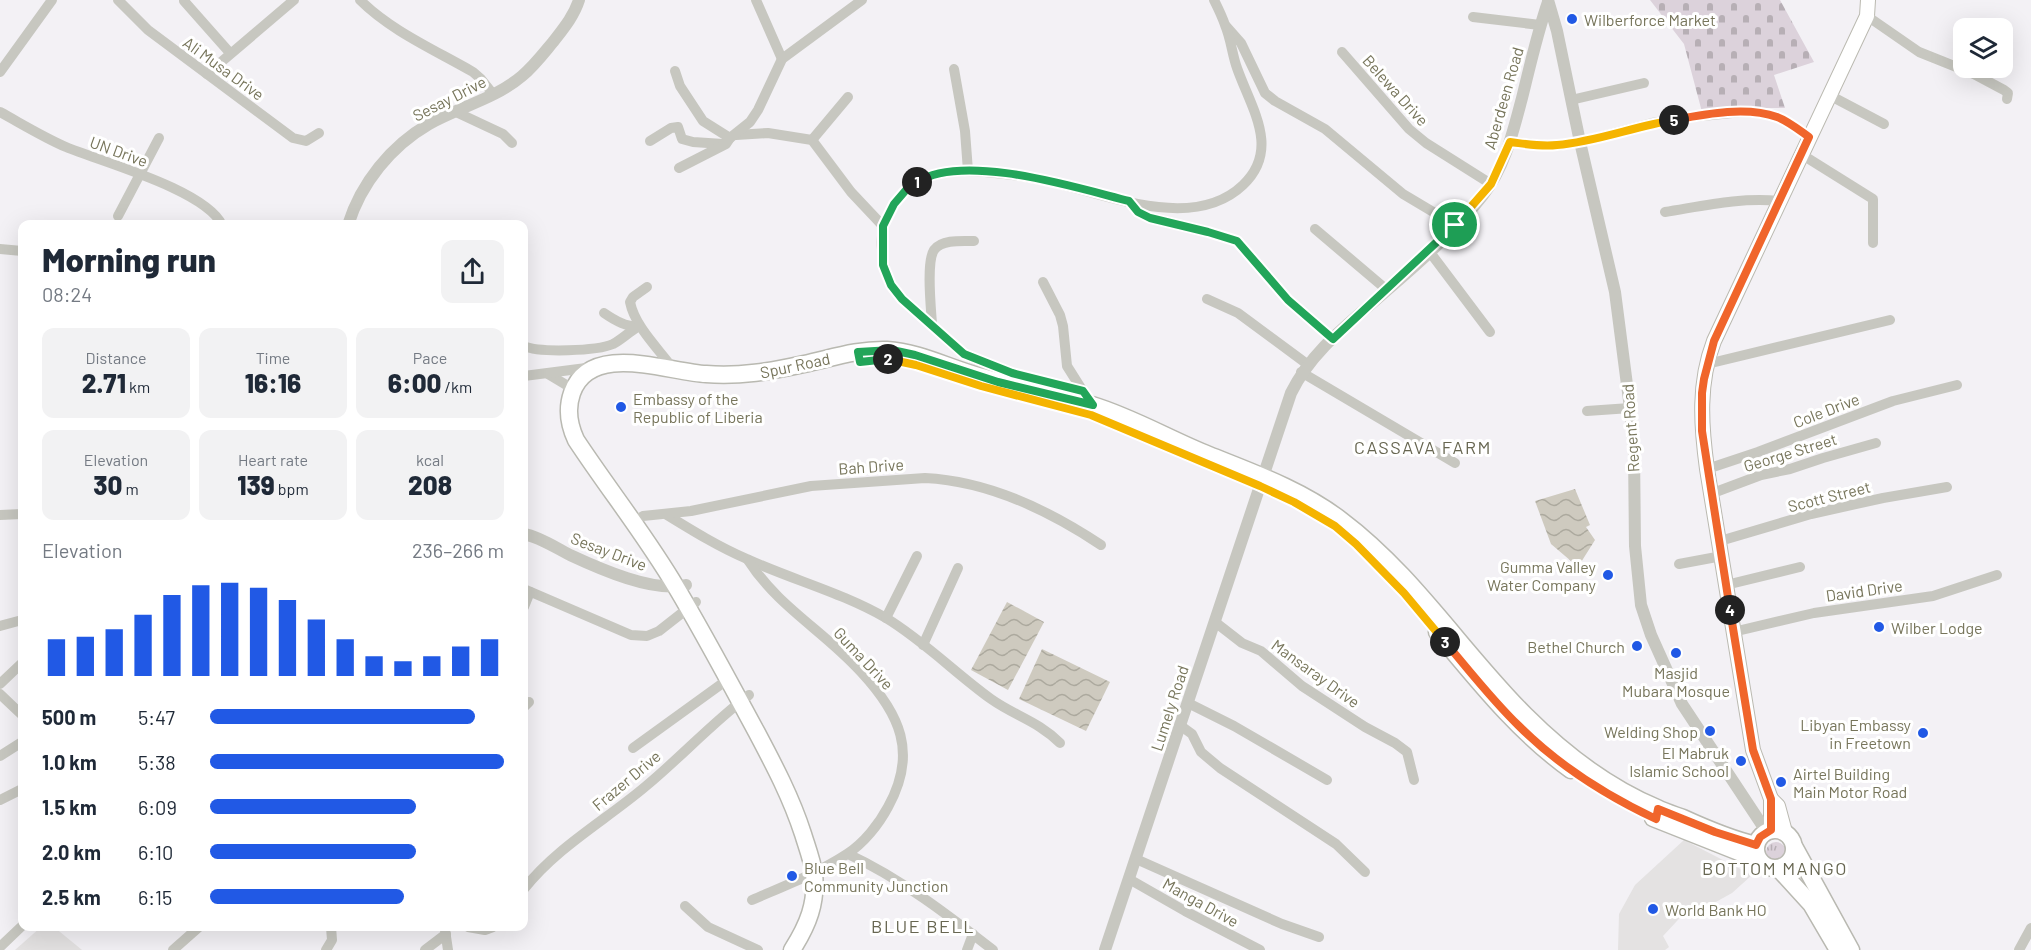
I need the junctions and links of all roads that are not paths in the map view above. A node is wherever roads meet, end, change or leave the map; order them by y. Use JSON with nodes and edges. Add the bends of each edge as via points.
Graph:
{"nodes":[{"id":1,"x":52,"y":0,"type":"edge"},
{"id":2,"x":118,"y":0,"type":"edge"},
{"id":3,"x":294,"y":0,"type":"edge"},
{"id":4,"x":360,"y":0,"type":"edge"},
{"id":5,"x":756,"y":0,"type":"edge"},
{"id":6,"x":862,"y":0,"type":"edge"},
{"id":7,"x":1214,"y":0,"type":"edge"},
{"id":8,"x":1868,"y":0,"type":"edge"},
{"id":9,"x":184,"y":1,"type":"edge"},
{"id":10,"x":1548,"y":1,"type":"edge"},
{"id":11,"x":578,"y":4,"type":"edge"},
{"id":12,"x":1867,"y":16,"type":"junction"},
{"id":13,"x":1473,"y":17,"type":"dead end"},
{"id":14,"x":1540,"y":25,"type":"junction"},
{"id":15,"x":1226,"y":26,"type":"junction"},
{"id":16,"x":1342,"y":52,"type":"dead end"},
{"id":17,"x":230,"y":53,"type":"junction"},
{"id":18,"x":782,"y":59,"type":"junction"},
{"id":19,"x":954,"y":69,"type":"dead end"},
{"id":20,"x":675,"y":71,"type":"dead end"},
{"id":21,"x":0,"y":72,"type":"edge"},
{"id":22,"x":207,"y":74,"type":"junction"},
{"id":23,"x":1644,"y":83,"type":"dead end"},
{"id":24,"x":493,"y":94,"type":"junction"},
{"id":25,"x":1829,"y":95,"type":"junction"},
{"id":26,"x":848,"y":97,"type":"dead end"},
{"id":27,"x":2007,"y":99,"type":"dead end"},
{"id":28,"x":1571,"y":100,"type":"junction"},
{"id":29,"x":0,"y":112,"type":"edge"},
{"id":30,"x":456,"y":112,"type":"junction"},
{"id":31,"x":1884,"y":124,"type":"dead end"},
{"id":32,"x":319,"y":133,"type":"dead end"},
{"id":33,"x":1809,"y":137,"type":"junction"},
{"id":34,"x":159,"y":138,"type":"dead end"},
{"id":35,"x":731,"y":139,"type":"junction"},
{"id":36,"x":812,"y":140,"type":"junction"},
{"id":37,"x":650,"y":141,"type":"dead end"},
{"id":38,"x":1510,"y":142,"type":"junction"},
{"id":39,"x":1580,"y":142,"type":"junction"},
{"id":40,"x":512,"y":143,"type":"dead end"},
{"id":41,"x":1801,"y":154,"type":"junction"},
{"id":42,"x":679,"y":168,"type":"dead end"},
{"id":43,"x":968,"y":171,"type":"junction"},
{"id":44,"x":140,"y":174,"type":"junction"},
{"id":45,"x":1491,"y":184,"type":"junction"},
{"id":46,"x":1129,"y":201,"type":"junction"},
{"id":47,"x":1779,"y":201,"type":"junction"},
{"id":48,"x":1665,"y":212,"type":"dead end"},
{"id":49,"x":118,"y":216,"type":"dead end"},
{"id":50,"x":217,"y":220,"type":"edge"},
{"id":51,"x":350,"y":220,"type":"edge"},
{"id":52,"x":1455,"y":225,"type":"junction"},
{"id":53,"x":883,"y":226,"type":"junction"},
{"id":54,"x":1315,"y":229,"type":"dead end"},
{"id":55,"x":974,"y":241,"type":"dead end"},
{"id":56,"x":1874,"y":243,"type":"dead end"},
{"id":57,"x":0,"y":249,"type":"edge"},
{"id":58,"x":18,"y":251,"type":"edge"},
{"id":59,"x":1429,"y":251,"type":"junction"},
{"id":60,"x":1043,"y":282,"type":"dead end"},
{"id":61,"x":647,"y":287,"type":"dead end"},
{"id":62,"x":1387,"y":290,"type":"junction"},
{"id":63,"x":1207,"y":299,"type":"dead end"},
{"id":64,"x":604,"y":313,"type":"dead end"},
{"id":65,"x":1890,"y":320,"type":"dead end"},
{"id":66,"x":932,"y":324,"type":"junction"},
{"id":67,"x":638,"y":327,"type":"junction"},
{"id":68,"x":1490,"y":332,"type":"dead end"},
{"id":69,"x":1333,"y":339,"type":"junction"},
{"id":70,"x":528,"y":347,"type":"edge"},
{"id":71,"x":859,"y":357,"type":"junction"},
{"id":72,"x":1707,"y":364,"type":"junction"},
{"id":73,"x":594,"y":367,"type":"junction"},
{"id":74,"x":1304,"y":368,"type":"junction"},
{"id":75,"x":674,"y":370,"type":"junction"},
{"id":76,"x":548,"y":374,"type":"junction"},
{"id":77,"x":528,"y":376,"type":"edge"},
{"id":78,"x":1958,"y":385,"type":"dead end"},
{"id":79,"x":573,"y":388,"type":"junction"},
{"id":80,"x":1083,"y":391,"type":"junction"},
{"id":81,"x":1093,"y":405,"type":"junction"},
{"id":82,"x":1630,"y":408,"type":"junction"},
{"id":83,"x":1587,"y":411,"type":"dead end"},
{"id":84,"x":1876,"y":443,"type":"dead end"},
{"id":85,"x":1455,"y":463,"type":"dead end"},
{"id":86,"x":1707,"y":469,"type":"junction"},
{"id":87,"x":1262,"y":481,"type":"junction"},
{"id":88,"x":615,"y":486,"type":"junction"},
{"id":89,"x":1947,"y":488,"type":"dead end"},
{"id":90,"x":1713,"y":493,"type":"junction"},
{"id":91,"x":18,"y":514,"type":"edge"},
{"id":92,"x":0,"y":515,"type":"edge"},
{"id":93,"x":667,"y":515,"type":"junction"},
{"id":94,"x":638,"y":519,"type":"junction"},
{"id":95,"x":528,"y":536,"type":"edge"},
{"id":96,"x":1720,"y":541,"type":"junction"},
{"id":97,"x":1101,"y":545,"type":"dead end"},
{"id":98,"x":917,"y":556,"type":"dead end"},
{"id":99,"x":1722,"y":556,"type":"junction"},
{"id":100,"x":748,"y":560,"type":"junction"},
{"id":101,"x":1679,"y":564,"type":"dead end"},
{"id":102,"x":1800,"y":567,"type":"dead end"},
{"id":103,"x":957,"y":568,"type":"dead end"},
{"id":104,"x":1997,"y":575,"type":"dead end"},
{"id":105,"x":1726,"y":585,"type":"junction"},
{"id":106,"x":681,"y":586,"type":"junction"},
{"id":107,"x":528,"y":591,"type":"edge"},
{"id":108,"x":692,"y":605,"type":"junction"},
{"id":109,"x":886,"y":618,"type":"junction"},
{"id":110,"x":18,"y":621,"type":"edge"},
{"id":111,"x":1215,"y":622,"type":"junction"},
{"id":112,"x":0,"y":626,"type":"edge"},
{"id":113,"x":1733,"y":632,"type":"junction"},
{"id":114,"x":923,"y":645,"type":"junction"},
{"id":115,"x":724,"y":662,"type":"junction"},
{"id":116,"x":18,"y":667,"type":"edge"},
{"id":117,"x":727,"y":680,"type":"junction"},
{"id":118,"x":0,"y":684,"type":"edge"},
{"id":119,"x":0,"y":694,"type":"edge"},
{"id":120,"x":744,"y":698,"type":"junction"},
{"id":121,"x":1188,"y":703,"type":"junction"},
{"id":122,"x":18,"y":711,"type":"edge"},
{"id":123,"x":1181,"y":726,"type":"junction"},
{"id":124,"x":1060,"y":743,"type":"dead end"},
{"id":125,"x":18,"y":745,"type":"edge"},
{"id":126,"x":633,"y":748,"type":"dead end"},
{"id":127,"x":0,"y":756,"type":"edge"},
{"id":128,"x":1327,"y":780,"type":"dead end"},
{"id":129,"x":1414,"y":780,"type":"dead end"},
{"id":130,"x":18,"y":791,"type":"edge"},
{"id":131,"x":0,"y":800,"type":"edge"},
{"id":132,"x":1774,"y":831,"type":"junction"},
{"id":133,"x":1795,"y":848,"type":"junction"},
{"id":134,"x":1757,"y":853,"type":"junction"},
{"id":135,"x":848,"y":854,"type":"junction"},
{"id":136,"x":1136,"y":859,"type":"junction"},
{"id":137,"x":1778,"y":868,"type":"junction"},
{"id":138,"x":819,"y":869,"type":"junction"},
{"id":139,"x":1365,"y":872,"type":"dead end"},
{"id":140,"x":528,"y":875,"type":"edge"},
{"id":141,"x":1129,"y":879,"type":"junction"},
{"id":142,"x":752,"y":900,"type":"dead end"},
{"id":143,"x":685,"y":906,"type":"dead end"},
{"id":144,"x":2031,"y":928,"type":"edge"},
{"id":145,"x":18,"y":930,"type":"edge"},
{"id":146,"x":194,"y":931,"type":"edge"},
{"id":147,"x":331,"y":931,"type":"edge"},
{"id":148,"x":445,"y":931,"type":"edge"},
{"id":149,"x":973,"y":934,"type":"junction"},
{"id":150,"x":1319,"y":937,"type":"dead end"},
{"id":151,"x":0,"y":947,"type":"edge"},
{"id":152,"x":1844,"y":949,"type":"edge"},
{"id":153,"x":173,"y":950,"type":"edge"},
{"id":154,"x":326,"y":950,"type":"edge"},
{"id":155,"x":425,"y":950,"type":"edge"},
{"id":156,"x":448,"y":950,"type":"edge"},
{"id":157,"x":758,"y":950,"type":"edge"},
{"id":158,"x":792,"y":950,"type":"edge"},
{"id":159,"x":805,"y":950,"type":"edge"},
{"id":160,"x":967,"y":950,"type":"edge"},
{"id":161,"x":993,"y":950,"type":"edge"},
{"id":162,"x":1105,"y":950,"type":"edge"},
{"id":163,"x":1260,"y":950,"type":"edge"},
{"id":164,"x":2019,"y":950,"type":"edge"}],
"edges":[{"from":1,"to":21,"type":"street"},
{"from":2,"to":22,"type":"street","name":"Ali Musa Drive","via":[[148,30]]},
{"from":3,"to":17,"type":"street"},
{"from":4,"to":24,"type":"street","via":[[394,27],[473,72]]},
{"from":5,"to":18,"type":"street"},
{"from":6,"to":18,"type":"street"},
{"from":7,"to":15,"type":"street"},
{"from":8,"to":12,"type":"main road"},
{"from":9,"to":17,"type":"street"},
{"from":10,"to":14,"type":"street","name":"Aberdeen Road"},
{"from":10,"to":28,"type":"street","name":"Regent Road"},
{"from":11,"to":24,"type":"street","name":"Sesay Drive","via":[[569,22],[533,66]]},
{"from":12,"to":25,"type":"main road"},
{"from":12,"to":27,"type":"street","via":[[1919,52],[1996,85],[2008,93]]},
{"from":13,"to":14,"type":"street"},
{"from":14,"to":38,"type":"street","name":"Aberdeen Road"},
{"from":15,"to":46,"type":"street","via":[[1262,138],[1262,153],[1250,178],[1241,188],[1203,206],[1186,209]]},
{"from":15,"to":52,"type":"street","via":[[1241,43],[1266,93],[1275,101],[1325,129],[1403,194]]},
{"from":16,"to":45,"type":"street","name":"Belewa Drive","via":[[1417,136]]},
{"from":17,"to":22,"type":"street"},
{"from":18,"to":35,"type":"street","via":[[758,110]]},
{"from":19,"to":43,"type":"street"},
{"from":20,"to":35,"type":"street","via":[[703,121]]},
{"from":22,"to":32,"type":"street","name":"Ali Musa Drive","via":[[294,138],[302,142]]},
{"from":23,"to":28,"type":"street"},
{"from":24,"to":30,"type":"street","name":"Sesay Drive"},
{"from":25,"to":31,"type":"street"},
{"from":25,"to":33,"type":"main road"},
{"from":26,"to":36,"type":"street"},
{"from":28,"to":39,"type":"street","name":"Regent Road"},
{"from":29,"to":44,"type":"street","name":"UN Drive","via":[[63,146]]},
{"from":30,"to":40,"type":"street","via":[[503,134]]},
{"from":30,"to":51,"type":"street","name":"Sesay Drive","via":[[429,124],[380,166],[356,200]]},
{"from":33,"to":39,"type":"street","via":[[1780,118],[1762,112],[1742,112],[1652,123]]},
{"from":33,"to":41,"type":"main road"},
{"from":34,"to":44,"type":"street"},
{"from":35,"to":36,"type":"street","via":[[768,133]]},
{"from":35,"to":37,"type":"street","via":[[693,142],[682,139],[678,127]]},
{"from":35,"to":42,"type":"street"},
{"from":36,"to":53,"type":"street","via":[[851,192]]},
{"from":38,"to":39,"type":"street","via":[[1556,146]]},
{"from":38,"to":45,"type":"street","name":"Aberdeen Road"},
{"from":39,"to":82,"type":"street","name":"Regent Road","via":[[1615,292]]},
{"from":41,"to":47,"type":"main road"},
{"from":41,"to":56,"type":"street","via":[[1873,200]]},
{"from":43,"to":46,"type":"street","via":[[1023,176]]},
{"from":43,"to":53,"type":"street","via":[[919,180],[894,204]]},
{"from":44,"to":49,"type":"street"},
{"from":44,"to":50,"type":"street","name":"UN Drive","via":[[186,195]]},
{"from":45,"to":52,"type":"street","name":"Aberdeen Road"},
{"from":46,"to":69,"type":"street","via":[[1150,218],[1237,241],[1288,300]]},
{"from":47,"to":48,"type":"street","via":[[1723,202]]},
{"from":47,"to":72,"type":"main road"},
{"from":52,"to":59,"type":"street","name":"Aberdeen Road"},
{"from":53,"to":66,"type":"street","via":[[883,265],[891,285]]},
{"from":54,"to":62,"type":"street"},
{"from":55,"to":66,"type":"street","via":[[943,243],[934,249],[930,275]]},
{"from":57,"to":58,"type":"street"},
{"from":59,"to":62,"type":"street","name":"Aberdeen Road"},
{"from":59,"to":68,"type":"street"},
{"from":60,"to":80,"type":"street","via":[[1060,315],[1067,366]]},
{"from":61,"to":67,"type":"street","via":[[630,302]]},
{"from":62,"to":69,"type":"street","name":"Aberdeen Road"},
{"from":63,"to":74,"type":"street","via":[[1238,313]]},
{"from":64,"to":67,"type":"street"},
{"from":65,"to":72,"type":"street"},
{"from":66,"to":80,"type":"street","via":[[964,354],[983,363]]},
{"from":67,"to":70,"type":"street","via":[[601,348],[548,351]]},
{"from":67,"to":75,"type":"street"},
{"from":69,"to":74,"type":"street","name":"Aberdeen Road"},
{"from":71,"to":75,"type":"main road","name":"Spur Road","via":[[734,375]]},
{"from":71,"to":81,"type":"main road","name":"Spur Road","via":[[892,350]]},
{"from":71,"to":87,"type":"main road","name":"Spur Road","via":[[902,361],[1086,414]]},
{"from":71,"to":88,"type":"main road","name":"Spur Road","via":[[752,385],[701,384],[624,373],[599,376],[585,390],[578,412],[586,437]]},
{"from":72,"to":86,"type":"main road","via":[[1702,431]]},
{"from":73,"to":75,"type":"main road","name":"Spur Road","via":[[617,363]]},
{"from":73,"to":76,"type":"street"},
{"from":73,"to":79,"type":"main road"},
{"from":74,"to":85,"type":"street"},
{"from":74,"to":87,"type":"street","name":"Aberdeen Road","via":[[1281,418]]},
{"from":76,"to":77,"type":"street"},
{"from":76,"to":79,"type":"street"},
{"from":78,"to":86,"type":"street","name":"Cole Drive","via":[[1893,401]]},
{"from":79,"to":88,"type":"main road","name":"Spur Road","via":[[568,417],[571,429],[583,450]]},
{"from":80,"to":81,"type":"street"},
{"from":81,"to":87,"type":"main road","name":"Spur Road"},
{"from":82,"to":83,"type":"street"},
{"from":82,"to":132,"type":"street","name":"Regent Road","via":[[1636,569],[1645,620],[1682,704]]},
{"from":84,"to":90,"type":"street","name":"George Street","via":[[1761,475]]},
{"from":86,"to":90,"type":"main road"},
{"from":87,"to":111,"type":"street","name":"Lumely Road"},
{"from":87,"to":134,"type":"main road","name":"Spur Road","via":[[1335,526],[1408,591],[1492,697],[1539,744],[1601,789]]},
{"from":88,"to":94,"type":"main road","name":"Spur Road"},
{"from":89,"to":96,"type":"street","name":"Scott Street","via":[[1811,514]]},
{"from":90,"to":96,"type":"main road"},
{"from":91,"to":92,"type":"street"},
{"from":93,"to":94,"type":"street","name":"Bah Drive"},
{"from":93,"to":97,"type":"street","name":"Bah Drive","via":[[811,486],[944,479],[981,486],[1061,520]]},
{"from":93,"to":100,"type":"street"},
{"from":94,"to":106,"type":"main road","name":"Spur Road"},
{"from":95,"to":106,"type":"street","name":"Sesay Drive","via":[[635,580]]},
{"from":96,"to":99,"type":"main road"},
{"from":98,"to":109,"type":"street"},
{"from":99,"to":101,"type":"street"},
{"from":99,"to":105,"type":"main road"},
{"from":100,"to":109,"type":"street"},
{"from":100,"to":135,"type":"street","name":"Guma Drive","via":[[780,601],[826,637],[861,672],[886,705],[901,735],[904,760],[898,789],[883,816]]},
{"from":102,"to":105,"type":"street"},
{"from":103,"to":114,"type":"street"},
{"from":104,"to":113,"type":"street","name":"David Drive","via":[[1933,596],[1824,611]]},
{"from":105,"to":113,"type":"main road"},
{"from":106,"to":108,"type":"main road","name":"Spur Road"},
{"from":107,"to":108,"type":"street","via":[[631,635],[647,636],[659,631]]},
{"from":108,"to":115,"type":"main road","name":"Spur Road"},
{"from":109,"to":114,"type":"street"},
{"from":110,"to":112,"type":"street"},
{"from":111,"to":121,"type":"street","name":"Lumely Road"},
{"from":111,"to":129,"type":"street","name":"Mansaray Drive","via":[[1242,643],[1261,651],[1309,690],[1407,752]]},
{"from":113,"to":132,"type":"main road","via":[[1753,750],[1771,799],[1778,806]]},
{"from":114,"to":124,"type":"street","via":[[994,701],[1039,725]]},
{"from":115,"to":117,"type":"main road","name":"Spur Road"},
{"from":115,"to":120,"type":"main road","name":"Spur Road"},
{"from":116,"to":118,"type":"street"},
{"from":117,"to":120,"type":"main road","name":"Spur Road"},
{"from":117,"to":126,"type":"street"},
{"from":119,"to":122,"type":"street"},
{"from":120,"to":138,"type":"main road","name":"Spur Road","via":[[808,815]]},
{"from":120,"to":140,"type":"street","name":"Frazer Drive","via":[[647,785]]},
{"from":121,"to":123,"type":"street","name":"Lumely Road"},
{"from":121,"to":128,"type":"street"},
{"from":123,"to":136,"type":"street","name":"Lumely Road"},
{"from":123,"to":139,"type":"street","via":[[1213,762],[1336,844]]},
{"from":125,"to":127,"type":"street"},
{"from":130,"to":131,"type":"street"},
{"from":132,"to":133,"type":"main road","via":[[1793,841]]},
{"from":132,"to":134,"type":"main road","via":[[1760,837]]},
{"from":133,"to":137,"type":"main road","via":[[1790,861]]},
{"from":133,"to":152,"type":"main road","via":[[1821,891]]},
{"from":134,"to":137,"type":"main road","via":[[1768,867]]},
{"from":135,"to":138,"type":"street","name":"Guma Drive"},
{"from":135,"to":149,"type":"street","via":[[880,870]]},
{"from":136,"to":141,"type":"street","name":"Lumely Road"},
{"from":136,"to":150,"type":"street"},
{"from":137,"to":152,"type":"main road"},
{"from":138,"to":142,"type":"street","name":"Guma Drive"},
{"from":138,"to":158,"type":"main road","name":"Spur Road","via":[[812,913]]},
{"from":138,"to":159,"type":"main road","name":"Spur Road","via":[[825,890],[821,915]]},
{"from":141,"to":162,"type":"street","name":"Lumely Road"},
{"from":141,"to":163,"type":"street","name":"Manga Drive"},
{"from":143,"to":157,"type":"street","via":[[708,927]]},
{"from":144,"to":164,"type":"street"},
{"from":145,"to":151,"type":"street"},
{"from":146,"to":153,"type":"street"},
{"from":147,"to":154,"type":"street","via":[[332,940]]},
{"from":148,"to":155,"type":"street"},
{"from":148,"to":156,"type":"street"},
{"from":149,"to":160,"type":"street"},
{"from":149,"to":161,"type":"street"}]}
